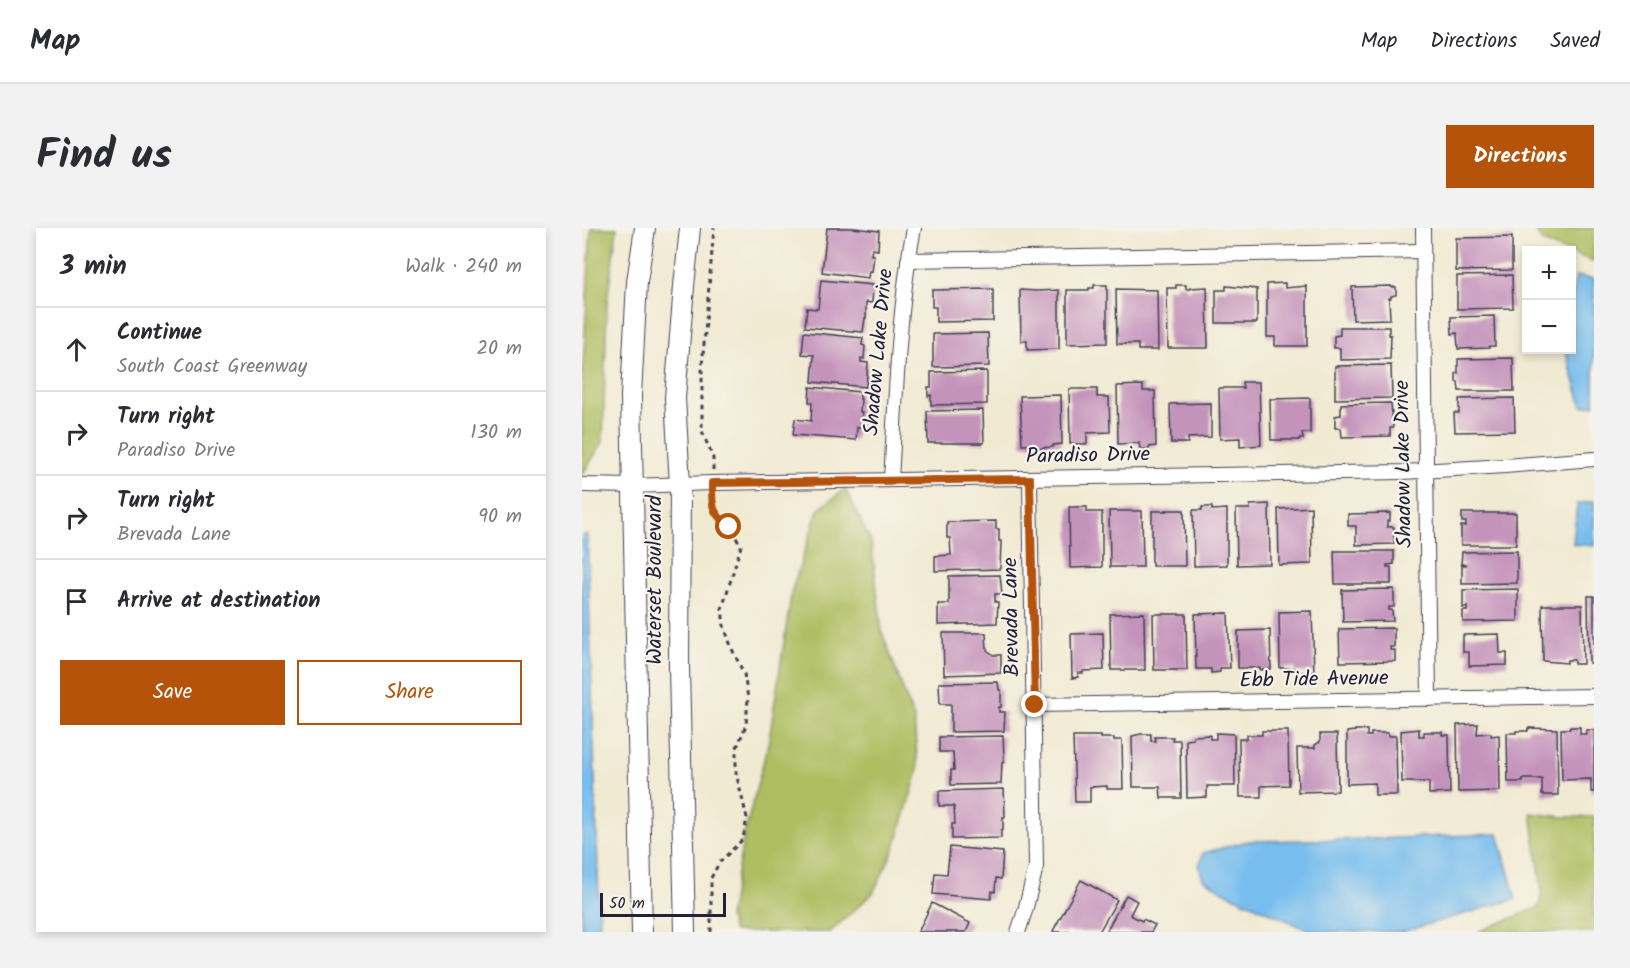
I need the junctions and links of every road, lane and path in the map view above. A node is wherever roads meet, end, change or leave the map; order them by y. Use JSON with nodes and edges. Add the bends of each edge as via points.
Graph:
{"nodes":[{"id":1,"x":645,"y":228,"type":"edge"},
{"id":2,"x":690,"y":228,"type":"edge"},
{"id":3,"x":714,"y":228,"type":"edge"},
{"id":4,"x":914,"y":228,"type":"edge"},
{"id":5,"x":1423,"y":228,"type":"edge"},
{"id":6,"x":1423,"y":252,"type":"junction"},
{"id":7,"x":908,"y":260,"type":"junction"},
{"id":8,"x":1594,"y":459,"type":"edge"},
{"id":9,"x":1425,"y":470,"type":"junction"},
{"id":10,"x":1030,"y":479,"type":"junction"},
{"id":11,"x":891,"y":480,"type":"junction"},
{"id":12,"x":712,"y":483,"type":"junction"},
{"id":13,"x":582,"y":485,"type":"edge"},
{"id":14,"x":680,"y":485,"type":"junction"},
{"id":15,"x":633,"y":486,"type":"junction"},
{"id":16,"x":1594,"y":696,"type":"edge"},
{"id":17,"x":1429,"y":699,"type":"junction"},
{"id":18,"x":1035,"y":705,"type":"junction"},
{"id":19,"x":642,"y":932,"type":"edge"},
{"id":20,"x":685,"y":932,"type":"edge"},
{"id":21,"x":711,"y":932,"type":"edge"},
{"id":22,"x":1018,"y":932,"type":"edge"}],
"edges":[{"from":1,"to":15,"type":"street","name":"Waterset Boulevard","via":[[637,282],[631,396]]},
{"from":2,"to":14,"type":"street","name":"Waterset Boulevard","via":[[675,398]]},
{"from":3,"to":12,"type":"path","via":[[702,367],[702,431],[713,458]]},
{"from":4,"to":7,"type":"street","name":"Shadow Lake Drive"},
{"from":5,"to":6,"type":"street","name":"Shadow Lake Drive"},
{"from":6,"to":7,"type":"street"},
{"from":6,"to":9,"type":"street","name":"Shadow Lake Drive"},
{"from":7,"to":11,"type":"street","name":"Shadow Lake Drive"},
{"from":8,"to":9,"type":"street","name":"Paradiso Drive"},
{"from":9,"to":10,"type":"street","name":"Paradiso Drive"},
{"from":9,"to":17,"type":"street","name":"Shadow Lake Drive"},
{"from":10,"to":11,"type":"street","name":"Paradiso Drive"},
{"from":10,"to":18,"type":"street","name":"Brevada Lane"},
{"from":11,"to":12,"type":"street","name":"Paradiso Drive"},
{"from":12,"to":14,"type":"street","name":"Paradiso Drive"},
{"from":12,"to":21,"type":"path","via":[[716,515],[741,546],[722,609],[748,698],[746,725],[736,750],[736,773],[747,818],[743,838],[719,863],[711,878]]},
{"from":13,"to":15,"type":"street","name":"Paradiso Drive"},
{"from":14,"to":15,"type":"street","name":"Paradiso Drive"},
{"from":14,"to":20,"type":"street","name":"Waterset Boulevard","via":[[679,668]]},
{"from":15,"to":19,"type":"street","name":"Waterset Boulevard"},
{"from":16,"to":17,"type":"street","name":"Ebb Tide Avenue"},
{"from":17,"to":18,"type":"street","name":"Ebb Tide Avenue"},
{"from":18,"to":22,"type":"street","name":"Brevada Lane","via":[[1036,867]]}]}
